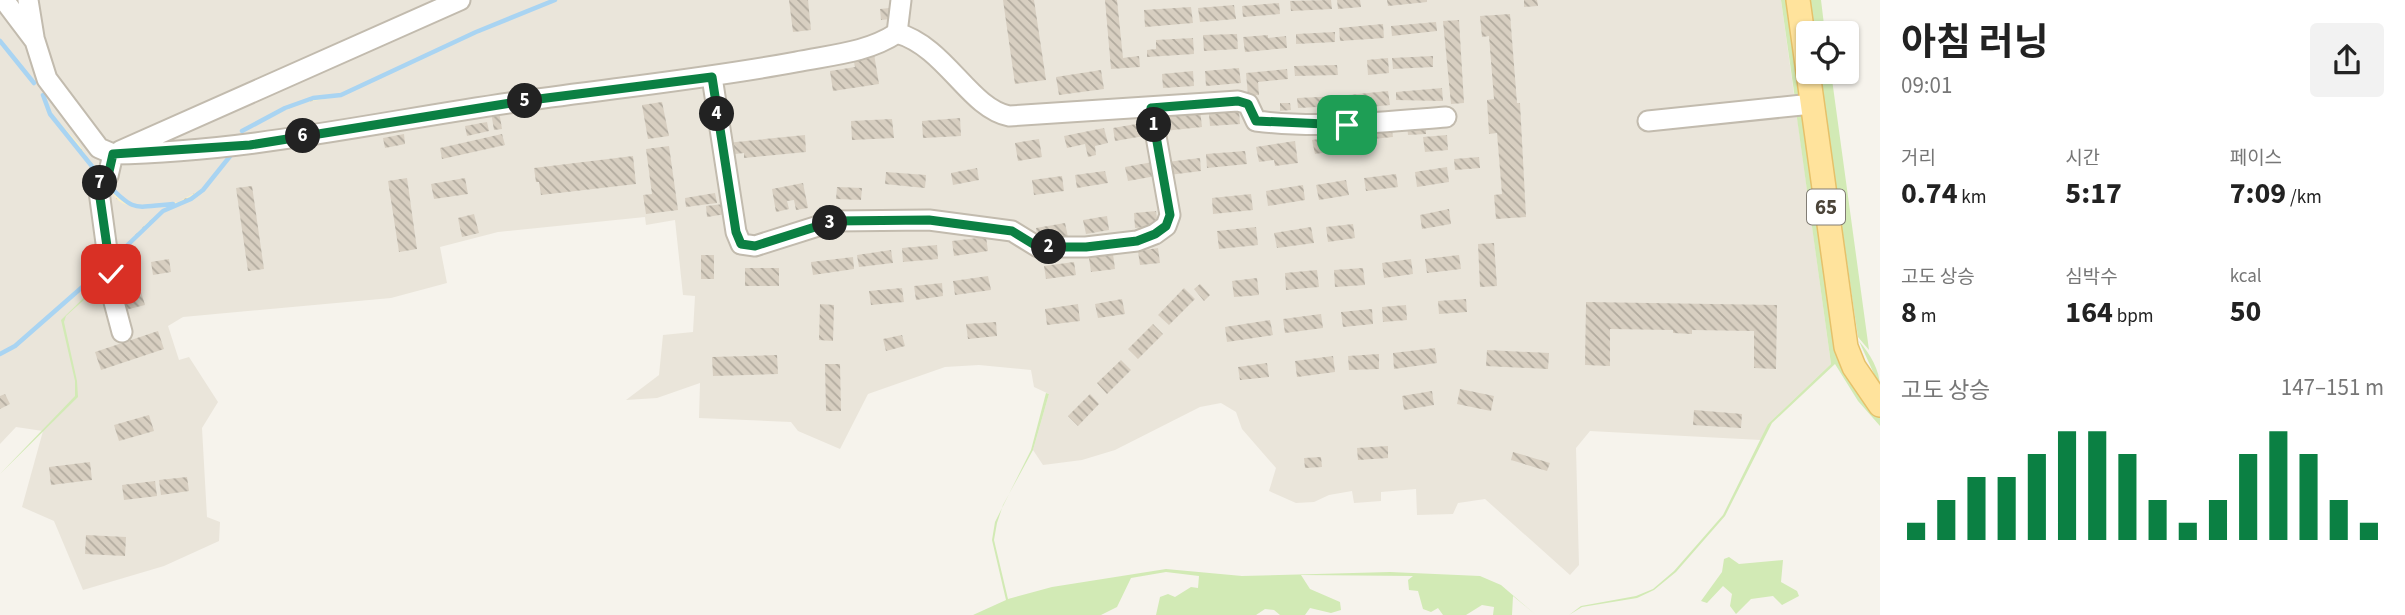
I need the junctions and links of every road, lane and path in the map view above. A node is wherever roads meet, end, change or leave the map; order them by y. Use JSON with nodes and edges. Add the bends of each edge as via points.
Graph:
{"nodes":[{"id":1,"x":5,"y":0,"type":"edge"},
{"id":2,"x":28,"y":0,"type":"edge"},
{"id":3,"x":460,"y":0,"type":"edge"},
{"id":4,"x":901,"y":0,"type":"edge"},
{"id":5,"x":1798,"y":0,"type":"edge"},
{"id":6,"x":897,"y":33,"type":"junction"},
{"id":7,"x":35,"y":41,"type":"junction"},
{"id":8,"x":712,"y":77,"type":"junction"},
{"id":9,"x":1812,"y":104,"type":"junction"},
{"id":10,"x":1151,"y":108,"type":"junction"},
{"id":11,"x":1446,"y":117,"type":"dead end"},
{"id":12,"x":1648,"y":121,"type":"dead end"},
{"id":13,"x":113,"y":154,"type":"junction"},
{"id":14,"x":122,"y":332,"type":"dead end"},
{"id":15,"x":1880,"y":405,"type":"edge"}],
"edges":[{"from":1,"to":7,"type":"street"},
{"from":2,"to":7,"type":"street"},
{"from":3,"to":13,"type":"street"},
{"from":4,"to":6,"type":"street"},
{"from":5,"to":9,"type":"main road","number":"65"},
{"from":6,"to":8,"type":"street","via":[[863,49]]},
{"from":6,"to":10,"type":"street","via":[[938,56],[998,114]]},
{"from":7,"to":13,"type":"street","via":[[47,79],[99,148]]},
{"from":8,"to":10,"type":"street","via":[[736,232],[741,244],[755,246],[834,221],[855,220],[965,224],[1012,231],[1038,247],[1137,241],[1166,226],[1170,215]]},
{"from":8,"to":13,"type":"street","via":[[523,101],[250,145]]},
{"from":9,"to":12,"type":"street"},
{"from":9,"to":15,"type":"main road","number":"65","via":[[1846,347]]},
{"from":10,"to":11,"type":"street","via":[[1238,101],[1248,104],[1256,121],[1272,123],[1347,125]]},
{"from":13,"to":14,"type":"street","via":[[108,176],[98,184]]}]}
